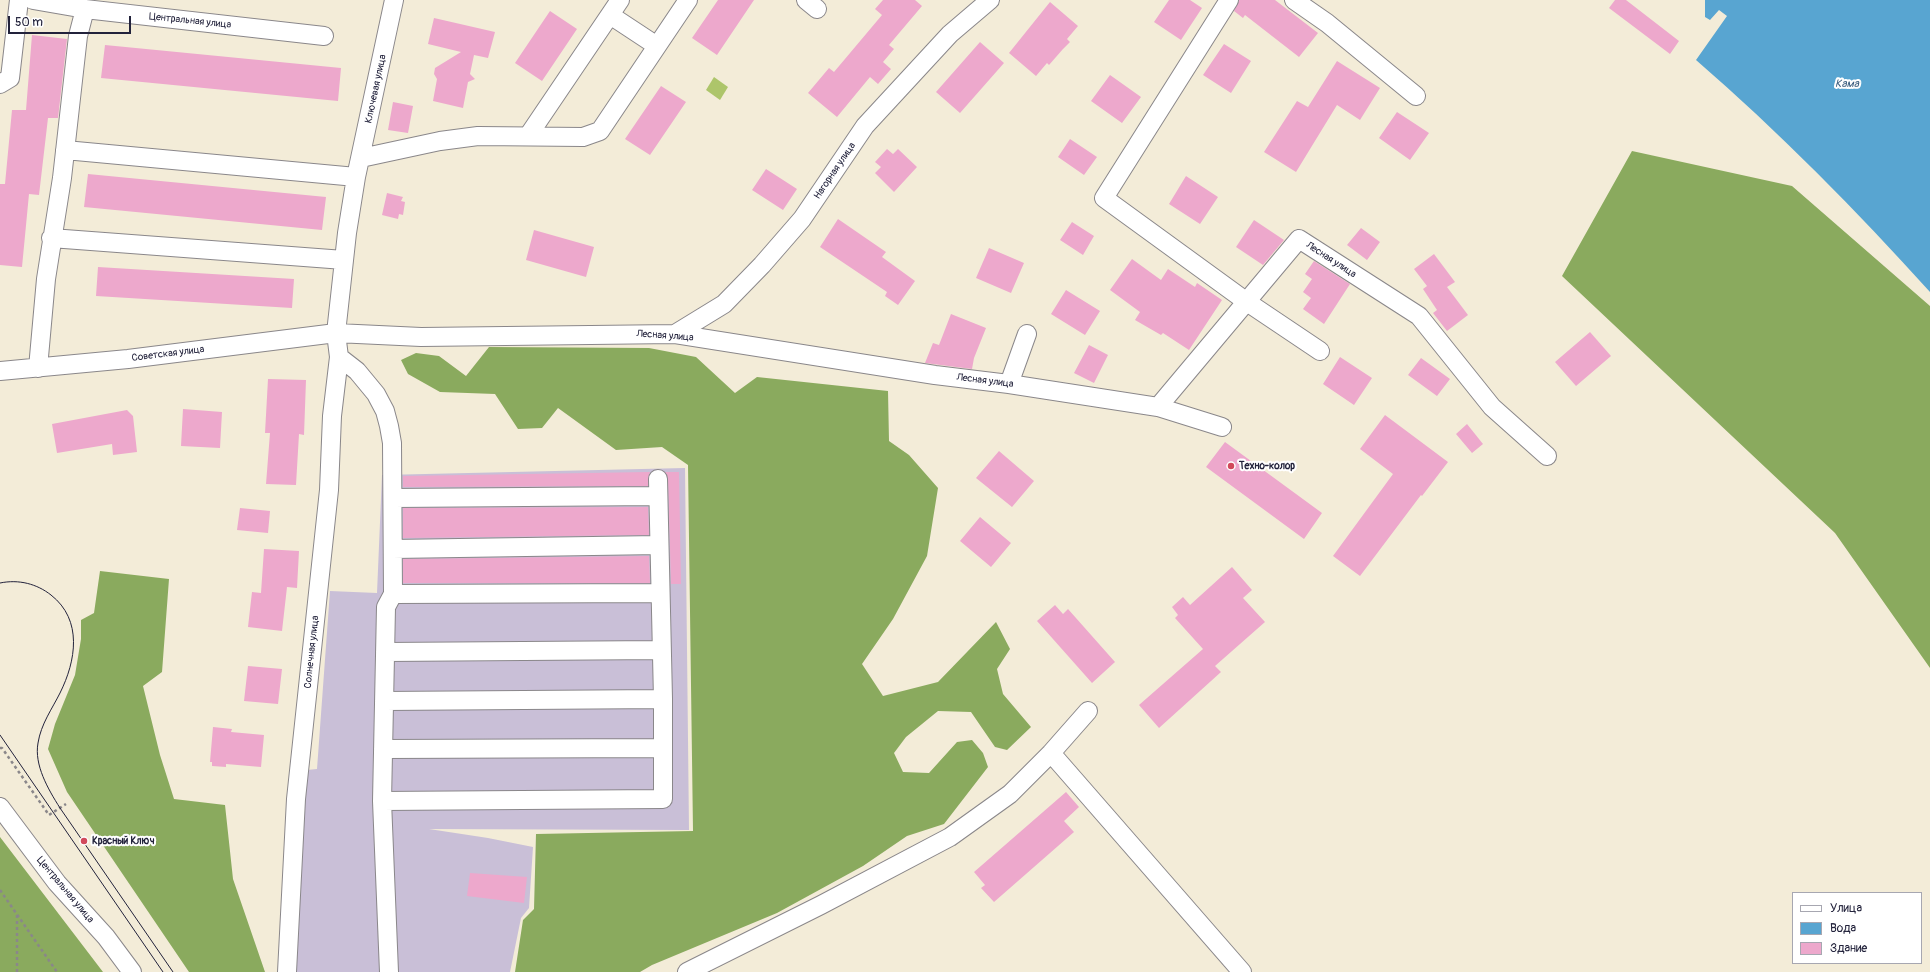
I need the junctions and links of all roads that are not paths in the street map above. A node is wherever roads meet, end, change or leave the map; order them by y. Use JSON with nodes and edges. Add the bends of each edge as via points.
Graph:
{"nodes":[{"id":1,"x":19,"y":0,"type":"edge"},
{"id":2,"x":33,"y":0,"type":"edge"},
{"id":3,"x":394,"y":0,"type":"edge"},
{"id":4,"x":620,"y":0,"type":"edge"},
{"id":5,"x":688,"y":0,"type":"edge"},
{"id":6,"x":990,"y":0,"type":"edge"},
{"id":7,"x":1294,"y":0,"type":"edge"},
{"id":8,"x":1225,"y":2,"type":"edge"},
{"id":9,"x":85,"y":9,"type":"junction"},
{"id":10,"x":610,"y":15,"type":"junction"},
{"id":11,"x":324,"y":36,"type":"dead end"},
{"id":12,"x":657,"y":46,"type":"junction"},
{"id":13,"x":0,"y":84,"type":"edge"},
{"id":14,"x":1416,"y":96,"type":"dead end"},
{"id":15,"x":528,"y":136,"type":"junction"},
{"id":16,"x":65,"y":150,"type":"junction"},
{"id":17,"x":361,"y":158,"type":"junction"},
{"id":18,"x":356,"y":177,"type":"junction"},
{"id":19,"x":51,"y":238,"type":"junction"},
{"id":20,"x":344,"y":260,"type":"junction"},
{"id":21,"x":1248,"y":302,"type":"junction"},
{"id":22,"x":336,"y":333,"type":"junction"},
{"id":23,"x":675,"y":334,"type":"junction"},
{"id":24,"x":1027,"y":334,"type":"dead end"},
{"id":25,"x":1320,"y":351,"type":"dead end"},
{"id":26,"x":339,"y":357,"type":"junction"},
{"id":27,"x":38,"y":368,"type":"junction"},
{"id":28,"x":0,"y":371,"type":"edge"},
{"id":29,"x":1009,"y":384,"type":"junction"},
{"id":30,"x":1158,"y":407,"type":"junction"},
{"id":31,"x":1222,"y":427,"type":"dead end"},
{"id":32,"x":1547,"y":456,"type":"dead end"},
{"id":33,"x":393,"y":498,"type":"junction"},
{"id":34,"x":658,"y":545,"type":"junction"},
{"id":35,"x":393,"y":549,"type":"junction"},
{"id":36,"x":659,"y":593,"type":"junction"},
{"id":37,"x":393,"y":594,"type":"junction"},
{"id":38,"x":661,"y":650,"type":"junction"},
{"id":39,"x":385,"y":652,"type":"junction"},
{"id":40,"x":662,"y":699,"type":"junction"},
{"id":41,"x":384,"y":701,"type":"junction"},
{"id":42,"x":1088,"y":711,"type":"dead end"},
{"id":43,"x":662,"y":748,"type":"junction"},
{"id":44,"x":383,"y":749,"type":"junction"},
{"id":45,"x":1051,"y":754,"type":"junction"},
{"id":46,"x":382,"y":801,"type":"junction"},
{"id":47,"x":0,"y":807,"type":"edge"},
{"id":48,"x":132,"y":972,"type":"edge"},
{"id":49,"x":288,"y":972,"type":"edge"},
{"id":50,"x":389,"y":972,"type":"edge"},
{"id":51,"x":686,"y":972,"type":"edge"},
{"id":52,"x":1242,"y":972,"type":"edge"}],
"edges":[{"from":1,"to":13,"type":"street","via":[[10,78]]},
{"from":2,"to":9,"type":"street","name":"Центральная улица"},
{"from":3,"to":17,"type":"street","name":"Ключевая улица"},
{"from":4,"to":10,"type":"street"},
{"from":5,"to":12,"type":"street"},
{"from":6,"to":23,"type":"street","name":"Нагорная улица","via":[[950,34],[865,126],[802,219],[762,265],[724,304]]},
{"from":7,"to":14,"type":"street","via":[[1327,23]]},
{"from":8,"to":21,"type":"street","via":[[1174,89],[1104,198]]},
{"from":9,"to":11,"type":"street","name":"Центральная улица"},
{"from":9,"to":16,"type":"street","via":[[78,36]]},
{"from":10,"to":12,"type":"street"},
{"from":10,"to":15,"type":"street"},
{"from":12,"to":15,"type":"street","via":[[600,131],[583,137]]},
{"from":15,"to":17,"type":"street","via":[[498,135],[454,139]]},
{"from":16,"to":18,"type":"street"},
{"from":16,"to":19,"type":"street"},
{"from":17,"to":18,"type":"street","name":"Ключевая улица"},
{"from":18,"to":20,"type":"street","name":"Ключевая улица"},
{"from":19,"to":20,"type":"street"},
{"from":19,"to":27,"type":"street"},
{"from":20,"to":22,"type":"street","name":"Солнечная улица"},
{"from":21,"to":25,"type":"street"},
{"from":21,"to":30,"type":"street","name":"Лесная улица"},
{"from":21,"to":32,"type":"street","name":"Лесная улица","via":[[1299,239],[1419,316],[1492,407]]},
{"from":22,"to":23,"type":"street","name":"Лесная улица","via":[[421,337]]},
{"from":22,"to":26,"type":"street","name":"Солнечная улица"},
{"from":22,"to":27,"type":"street","name":"Советская улица"},
{"from":23,"to":29,"type":"street","name":"Лесная улица","via":[[935,375]]},
{"from":24,"to":29,"type":"street"},
{"from":26,"to":33,"type":"street","via":[[376,394],[385,411],[392,443]]},
{"from":26,"to":49,"type":"street","name":"Солнечная улица","via":[[332,416],[329,490],[296,799]]},
{"from":27,"to":28,"type":"street","name":"Советская улица"},
{"from":29,"to":30,"type":"street","name":"Лесная улица"},
{"from":30,"to":31,"type":"street"},
{"from":33,"to":34,"type":"street","via":[[658,488]]},
{"from":33,"to":35,"type":"street"},
{"from":34,"to":35,"type":"street"},
{"from":34,"to":36,"type":"street"},
{"from":35,"to":37,"type":"street"},
{"from":36,"to":37,"type":"street"},
{"from":36,"to":38,"type":"street"},
{"from":37,"to":39,"type":"street","via":[[386,607]]},
{"from":38,"to":39,"type":"street"},
{"from":38,"to":40,"type":"street"},
{"from":39,"to":41,"type":"street"},
{"from":40,"to":41,"type":"street"},
{"from":40,"to":43,"type":"street"},
{"from":41,"to":44,"type":"street"},
{"from":42,"to":45,"type":"street"},
{"from":43,"to":44,"type":"street"},
{"from":43,"to":46,"type":"street","via":[[662,800]]},
{"from":44,"to":46,"type":"street"},
{"from":45,"to":51,"type":"street","via":[[1010,794],[950,837]]},
{"from":45,"to":52,"type":"street"},
{"from":46,"to":50,"type":"street"},
{"from":47,"to":48,"type":"street","name":"Центральная улица","via":[[57,883],[106,937]]}]}
